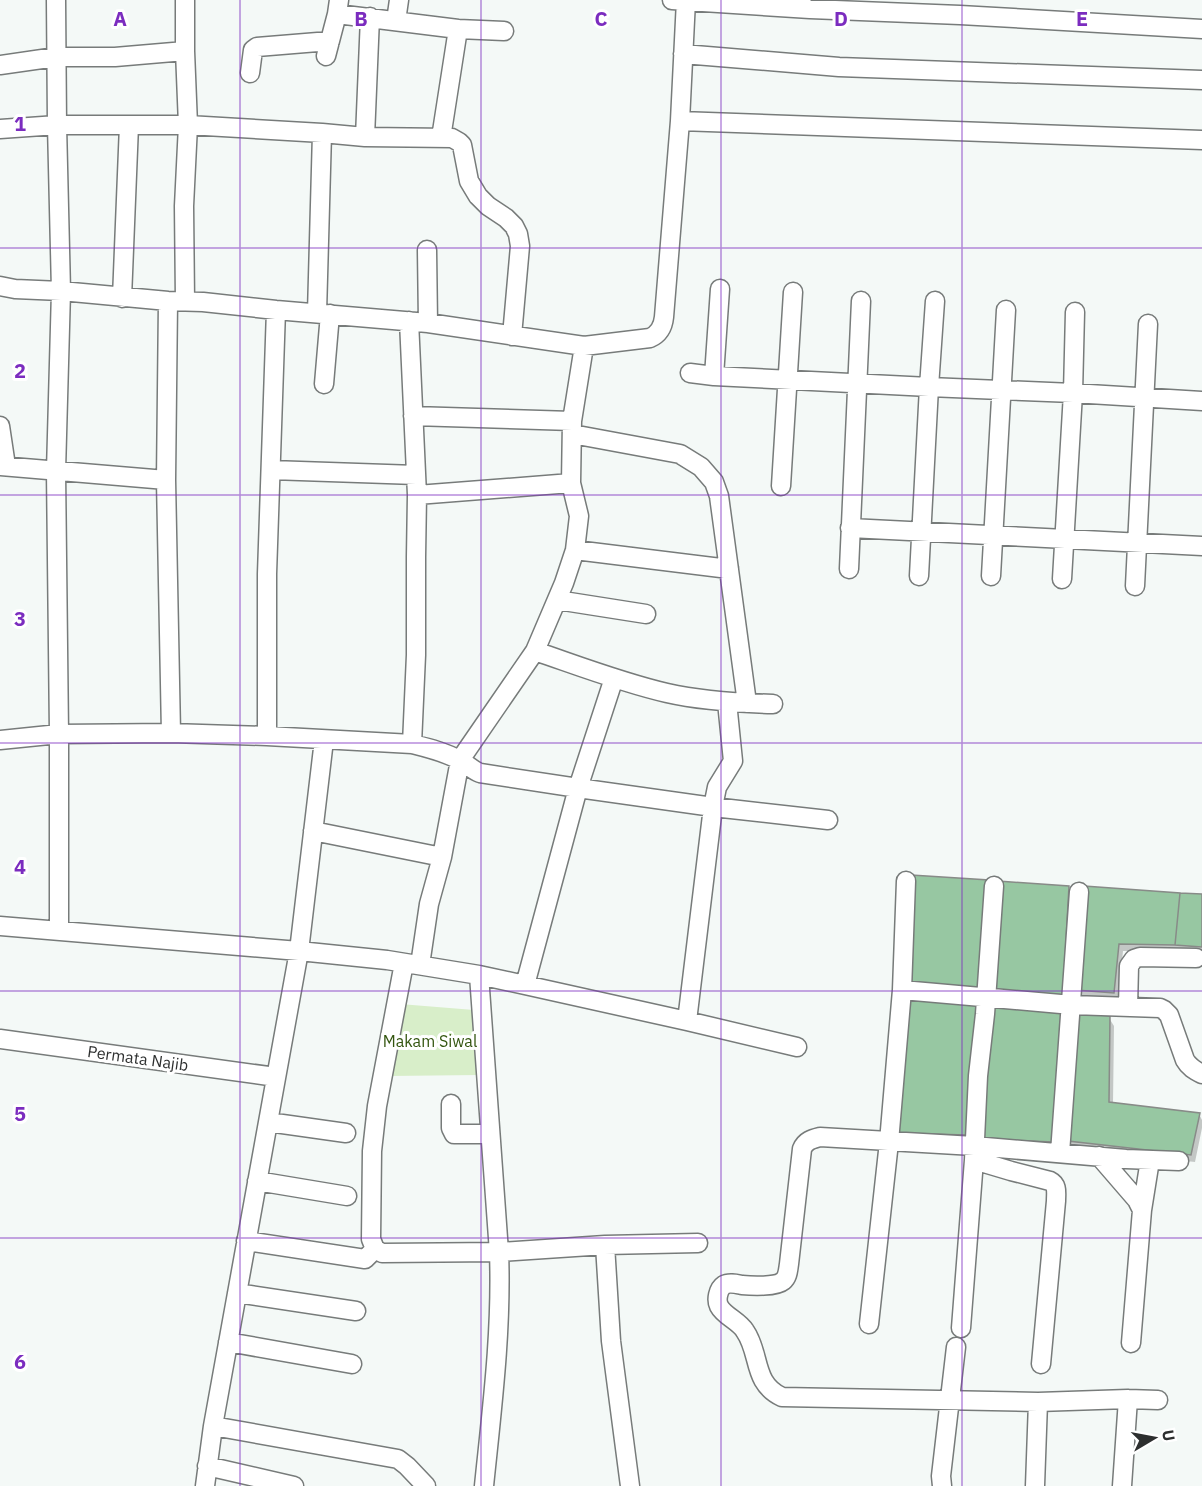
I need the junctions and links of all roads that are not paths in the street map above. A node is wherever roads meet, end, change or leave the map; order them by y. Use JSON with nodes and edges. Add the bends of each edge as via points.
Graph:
{"nodes":[{"id":1,"x":56,"y":0,"type":"edge"},
{"id":2,"x":185,"y":0,"type":"edge"},
{"id":3,"x":399,"y":0,"type":"edge"},
{"id":4,"x":681,"y":0,"type":"edge"},
{"id":5,"x":810,"y":4,"type":"edge"},
{"id":6,"x":338,"y":7,"type":"edge"},
{"id":7,"x":960,"y":8,"type":"edge"},
{"id":8,"x":370,"y":17,"type":"junction"},
{"id":9,"x":396,"y":21,"type":"junction"},
{"id":10,"x":458,"y":29,"type":"junction"},
{"id":11,"x":1202,"y":29,"type":"edge"},
{"id":12,"x":504,"y":31,"type":"dead end"},
{"id":13,"x":185,"y":51,"type":"junction"},
{"id":14,"x":683,"y":54,"type":"junction"},
{"id":15,"x":56,"y":57,"type":"junction"},
{"id":16,"x":0,"y":65,"type":"edge"},
{"id":17,"x":250,"y":73,"type":"dead end"},
{"id":18,"x":1202,"y":80,"type":"edge"},
{"id":19,"x":680,"y":121,"type":"junction"},
{"id":20,"x":57,"y":125,"type":"junction"},
{"id":21,"x":129,"y":125,"type":"junction"},
{"id":22,"x":188,"y":125,"type":"junction"},
{"id":23,"x":0,"y":129,"type":"edge"},
{"id":24,"x":322,"y":133,"type":"junction"},
{"id":25,"x":365,"y":137,"type":"junction"},
{"id":26,"x":441,"y":138,"type":"junction"},
{"id":27,"x":1202,"y":140,"type":"edge"},
{"id":28,"x":427,"y":250,"type":"dead end"},
{"id":29,"x":0,"y":286,"type":"edge"},
{"id":30,"x":720,"y":290,"type":"dead end"},
{"id":31,"x":62,"y":291,"type":"junction"},
{"id":32,"x":793,"y":292,"type":"dead end"},
{"id":33,"x":122,"y":298,"type":"junction"},
{"id":34,"x":177,"y":301,"type":"junction"},
{"id":35,"x":861,"y":301,"type":"dead end"},
{"id":36,"x":935,"y":302,"type":"dead end"},
{"id":37,"x":276,"y":310,"type":"junction"},
{"id":38,"x":1006,"y":310,"type":"dead end"},
{"id":39,"x":1075,"y":312,"type":"dead end"},
{"id":40,"x":324,"y":314,"type":"junction"},
{"id":41,"x":409,"y":321,"type":"junction"},
{"id":42,"x":428,"y":322,"type":"junction"},
{"id":43,"x":1148,"y":324,"type":"dead end"},
{"id":44,"x":512,"y":336,"type":"junction"},
{"id":45,"x":595,"y":345,"type":"junction"},
{"id":46,"x":690,"y":373,"type":"dead end"},
{"id":47,"x":714,"y":376,"type":"junction"},
{"id":48,"x":788,"y":379,"type":"junction"},
{"id":49,"x":857,"y":383,"type":"junction"},
{"id":50,"x":324,"y":384,"type":"dead end"},
{"id":51,"x":928,"y":387,"type":"junction"},
{"id":52,"x":1001,"y":391,"type":"junction"},
{"id":53,"x":1073,"y":393,"type":"junction"},
{"id":54,"x":1145,"y":398,"type":"junction"},
{"id":55,"x":1202,"y":401,"type":"edge"},
{"id":56,"x":413,"y":416,"type":"junction"},
{"id":57,"x":0,"y":426,"type":"edge"},
{"id":58,"x":572,"y":428,"type":"junction"},
{"id":59,"x":3,"y":466,"type":"edge"},
{"id":60,"x":271,"y":470,"type":"junction"},
{"id":61,"x":56,"y":471,"type":"junction"},
{"id":62,"x":416,"y":475,"type":"junction"},
{"id":63,"x":166,"y":480,"type":"junction"},
{"id":64,"x":571,"y":483,"type":"junction"},
{"id":65,"x":781,"y":486,"type":"dead end"},
{"id":66,"x":417,"y":495,"type":"junction"},
{"id":67,"x":850,"y":528,"type":"junction"},
{"id":68,"x":921,"y":532,"type":"junction"},
{"id":69,"x":993,"y":535,"type":"junction"},
{"id":70,"x":1065,"y":539,"type":"junction"},
{"id":71,"x":1137,"y":543,"type":"junction"},
{"id":72,"x":1202,"y":546,"type":"edge"},
{"id":73,"x":575,"y":550,"type":"junction"},
{"id":74,"x":729,"y":569,"type":"junction"},
{"id":75,"x":849,"y":569,"type":"dead end"},
{"id":76,"x":920,"y":576,"type":"dead end"},
{"id":77,"x":991,"y":576,"type":"dead end"},
{"id":78,"x":1062,"y":579,"type":"dead end"},
{"id":79,"x":1135,"y":586,"type":"dead end"},
{"id":80,"x":557,"y":600,"type":"junction"},
{"id":81,"x":646,"y":614,"type":"dead end"},
{"id":82,"x":535,"y":651,"type":"junction"},
{"id":83,"x":614,"y":678,"type":"junction"},
{"id":84,"x":727,"y":702,"type":"junction"},
{"id":85,"x":747,"y":703,"type":"junction"},
{"id":86,"x":773,"y":704,"type":"dead end"},
{"id":87,"x":171,"y":733,"type":"junction"},
{"id":88,"x":59,"y":734,"type":"junction"},
{"id":89,"x":267,"y":736,"type":"junction"},
{"id":90,"x":0,"y":740,"type":"edge"},
{"id":91,"x":324,"y":740,"type":"junction"},
{"id":92,"x":412,"y":744,"type":"junction"},
{"id":93,"x":460,"y":760,"type":"junction"},
{"id":94,"x":578,"y":788,"type":"junction"},
{"id":95,"x":713,"y":807,"type":"junction"},
{"id":96,"x":828,"y":820,"type":"dead end"},
{"id":97,"x":313,"y":831,"type":"junction"},
{"id":98,"x":442,"y":857,"type":"junction"},
{"id":99,"x":906,"y":881,"type":"dead end"},
{"id":100,"x":994,"y":886,"type":"dead end"},
{"id":101,"x":1079,"y":891,"type":"dead end"},
{"id":102,"x":0,"y":926,"type":"edge"},
{"id":103,"x":58,"y":931,"type":"junction"},
{"id":104,"x":299,"y":951,"type":"junction"},
{"id":105,"x":1196,"y":958,"type":"dead end"},
{"id":106,"x":412,"y":964,"type":"junction"},
{"id":107,"x":479,"y":975,"type":"junction"},
{"id":108,"x":525,"y":986,"type":"junction"},
{"id":109,"x":902,"y":990,"type":"junction"},
{"id":110,"x":986,"y":998,"type":"junction"},
{"id":111,"x":1072,"y":1005,"type":"junction"},
{"id":112,"x":1128,"y":1007,"type":"junction"},
{"id":113,"x":687,"y":1021,"type":"junction"},
{"id":114,"x":0,"y":1039,"type":"edge"},
{"id":115,"x":796,"y":1047,"type":"dead end"},
{"id":116,"x":1202,"y":1074,"type":"edge"},
{"id":117,"x":276,"y":1077,"type":"junction"},
{"id":118,"x":451,"y":1104,"type":"dead end"},
{"id":119,"x":268,"y":1122,"type":"junction"},
{"id":120,"x":346,"y":1133,"type":"dead end"},
{"id":121,"x":490,"y":1134,"type":"junction"},
{"id":122,"x":889,"y":1142,"type":"junction"},
{"id":123,"x":974,"y":1153,"type":"junction"},
{"id":124,"x":1060,"y":1153,"type":"junction"},
{"id":125,"x":1099,"y":1156,"type":"junction"},
{"id":126,"x":1150,"y":1160,"type":"junction"},
{"id":127,"x":1179,"y":1161,"type":"dead end"},
{"id":128,"x":257,"y":1181,"type":"junction"},
{"id":129,"x":347,"y":1196,"type":"dead end"},
{"id":130,"x":1142,"y":1210,"type":"junction"},
{"id":131,"x":246,"y":1241,"type":"junction"},
{"id":132,"x":698,"y":1243,"type":"dead end"},
{"id":133,"x":605,"y":1245,"type":"junction"},
{"id":134,"x":375,"y":1249,"type":"junction"},
{"id":135,"x":499,"y":1252,"type":"junction"},
{"id":136,"x":237,"y":1293,"type":"junction"},
{"id":137,"x":356,"y":1311,"type":"dead end"},
{"id":138,"x":869,"y":1324,"type":"dead end"},
{"id":139,"x":961,"y":1328,"type":"dead end"},
{"id":140,"x":228,"y":1342,"type":"junction"},
{"id":141,"x":1131,"y":1343,"type":"dead end"},
{"id":142,"x":956,"y":1347,"type":"dead end"},
{"id":143,"x":352,"y":1364,"type":"dead end"},
{"id":144,"x":1041,"y":1364,"type":"dead end"},
{"id":145,"x":1128,"y":1399,"type":"junction"},
{"id":146,"x":1158,"y":1400,"type":"dead end"},
{"id":147,"x":950,"y":1401,"type":"junction"},
{"id":148,"x":1038,"y":1402,"type":"junction"},
{"id":149,"x":213,"y":1426,"type":"junction"},
{"id":150,"x":207,"y":1466,"type":"junction"},
{"id":151,"x":205,"y":1486,"type":"edge"},
{"id":152,"x":294,"y":1486,"type":"edge"},
{"id":153,"x":425,"y":1486,"type":"edge"},
{"id":154,"x":484,"y":1486,"type":"edge"},
{"id":155,"x":630,"y":1486,"type":"edge"},
{"id":156,"x":942,"y":1486,"type":"edge"},
{"id":157,"x":1035,"y":1486,"type":"edge"},
{"id":158,"x":1122,"y":1486,"type":"edge"}],
"edges":[{"from":1,"to":15,"type":"street"},
{"from":2,"to":13,"type":"street"},
{"from":3,"to":9,"type":"street"},
{"from":4,"to":5,"type":"street"},
{"from":4,"to":14,"type":"street"},
{"from":5,"to":7,"type":"street"},
{"from":6,"to":8,"type":"street"},
{"from":6,"to":17,"type":"street","via":[[328,49],[257,46]]},
{"from":7,"to":11,"type":"street"},
{"from":8,"to":9,"type":"street"},
{"from":8,"to":25,"type":"street"},
{"from":9,"to":10,"type":"street"},
{"from":10,"to":12,"type":"street"},
{"from":10,"to":26,"type":"street"},
{"from":13,"to":15,"type":"street"},
{"from":13,"to":22,"type":"street"},
{"from":14,"to":18,"type":"street","via":[[840,67]]},
{"from":14,"to":19,"type":"street"},
{"from":15,"to":16,"type":"street"},
{"from":15,"to":20,"type":"street"},
{"from":19,"to":27,"type":"street"},
{"from":19,"to":45,"type":"street","via":[[663,325],[650,338]]},
{"from":20,"to":21,"type":"street"},
{"from":20,"to":23,"type":"street"},
{"from":20,"to":31,"type":"street"},
{"from":21,"to":22,"type":"street"},
{"from":21,"to":33,"type":"street"},
{"from":22,"to":24,"type":"street"},
{"from":22,"to":34,"type":"street"},
{"from":24,"to":25,"type":"street"},
{"from":24,"to":40,"type":"street"},
{"from":25,"to":26,"type":"street"},
{"from":26,"to":44,"type":"street","via":[[459,142],[469,181],[478,196],[506,218],[518,234]]},
{"from":28,"to":42,"type":"street"},
{"from":29,"to":31,"type":"street"},
{"from":30,"to":47,"type":"street"},
{"from":31,"to":33,"type":"street"},
{"from":31,"to":61,"type":"street"},
{"from":32,"to":48,"type":"street"},
{"from":33,"to":34,"type":"street"},
{"from":34,"to":37,"type":"street"},
{"from":34,"to":63,"type":"street"},
{"from":35,"to":49,"type":"street"},
{"from":36,"to":51,"type":"street"},
{"from":37,"to":40,"type":"street"},
{"from":37,"to":60,"type":"street"},
{"from":38,"to":52,"type":"street"},
{"from":39,"to":53,"type":"street"},
{"from":40,"to":41,"type":"street"},
{"from":40,"to":50,"type":"street"},
{"from":41,"to":42,"type":"street"},
{"from":41,"to":56,"type":"street"},
{"from":42,"to":44,"type":"street"},
{"from":43,"to":54,"type":"street"},
{"from":44,"to":45,"type":"street"},
{"from":45,"to":58,"type":"street"},
{"from":46,"to":47,"type":"street"},
{"from":47,"to":48,"type":"street"},
{"from":48,"to":49,"type":"street"},
{"from":48,"to":65,"type":"street"},
{"from":49,"to":51,"type":"street"},
{"from":49,"to":67,"type":"street"},
{"from":51,"to":52,"type":"street"},
{"from":51,"to":68,"type":"street"},
{"from":52,"to":53,"type":"street"},
{"from":52,"to":69,"type":"street"},
{"from":53,"to":54,"type":"street"},
{"from":53,"to":70,"type":"street"},
{"from":54,"to":55,"type":"street"},
{"from":54,"to":71,"type":"street"},
{"from":56,"to":58,"type":"street"},
{"from":56,"to":62,"type":"street"},
{"from":57,"to":59,"type":"street"},
{"from":58,"to":64,"type":"street"},
{"from":58,"to":74,"type":"street","via":[[680,454],[701,466],[717,489]]},
{"from":59,"to":61,"type":"street"},
{"from":60,"to":62,"type":"street"},
{"from":60,"to":89,"type":"street"},
{"from":61,"to":63,"type":"street"},
{"from":61,"to":88,"type":"street"},
{"from":62,"to":66,"type":"street"},
{"from":63,"to":87,"type":"street"},
{"from":64,"to":66,"type":"street"},
{"from":64,"to":73,"type":"street","via":[[579,516]]},
{"from":66,"to":92,"type":"street"},
{"from":67,"to":68,"type":"street"},
{"from":67,"to":75,"type":"street"},
{"from":68,"to":69,"type":"street"},
{"from":68,"to":76,"type":"street"},
{"from":69,"to":70,"type":"street"},
{"from":69,"to":77,"type":"street"},
{"from":70,"to":71,"type":"street"},
{"from":70,"to":78,"type":"street"},
{"from":71,"to":72,"type":"street"},
{"from":71,"to":79,"type":"street"},
{"from":73,"to":74,"type":"street"},
{"from":73,"to":80,"type":"street"},
{"from":74,"to":85,"type":"street"},
{"from":80,"to":81,"type":"street"},
{"from":80,"to":82,"type":"street"},
{"from":82,"to":83,"type":"street"},
{"from":82,"to":93,"type":"street"},
{"from":83,"to":84,"type":"street","via":[[668,693]]},
{"from":83,"to":94,"type":"street"},
{"from":84,"to":85,"type":"street"},
{"from":84,"to":95,"type":"street","via":[[733,761],[717,787]]},
{"from":85,"to":86,"type":"street"},
{"from":87,"to":88,"type":"street"},
{"from":87,"to":89,"type":"street"},
{"from":88,"to":90,"type":"street"},
{"from":88,"to":103,"type":"street"},
{"from":89,"to":91,"type":"street"},
{"from":91,"to":92,"type":"street"},
{"from":91,"to":97,"type":"street"},
{"from":92,"to":93,"type":"street"},
{"from":93,"to":94,"type":"street","via":[[480,773]]},
{"from":93,"to":98,"type":"street"},
{"from":94,"to":95,"type":"street"},
{"from":94,"to":108,"type":"street"},
{"from":95,"to":96,"type":"street"},
{"from":95,"to":113,"type":"street"},
{"from":97,"to":98,"type":"street"},
{"from":97,"to":104,"type":"street"},
{"from":98,"to":106,"type":"street"},
{"from":99,"to":109,"type":"street"},
{"from":100,"to":110,"type":"street"},
{"from":101,"to":111,"type":"street"},
{"from":102,"to":103,"type":"street"},
{"from":103,"to":104,"type":"street"},
{"from":104,"to":106,"type":"street"},
{"from":104,"to":117,"type":"street"},
{"from":105,"to":112,"type":"street","via":[[1134,959],[1130,966]]},
{"from":106,"to":107,"type":"street"},
{"from":106,"to":134,"type":"street","via":[[377,1106],[372,1151],[371,1239]]},
{"from":107,"to":108,"type":"street"},
{"from":107,"to":121,"type":"street"},
{"from":108,"to":113,"type":"street"},
{"from":109,"to":110,"type":"street"},
{"from":109,"to":122,"type":"street"},
{"from":110,"to":111,"type":"street"},
{"from":110,"to":123,"type":"street"},
{"from":111,"to":112,"type":"street"},
{"from":111,"to":124,"type":"street"},
{"from":112,"to":116,"type":"street","via":[[1155,1007],[1167,1012],[1185,1060]]},
{"from":113,"to":115,"type":"street"},
{"from":114,"to":117,"type":"street","name":"Permata Najib"},
{"from":117,"to":119,"type":"street"},
{"from":118,"to":121,"type":"street","via":[[454,1134]]},
{"from":119,"to":120,"type":"street"},
{"from":119,"to":128,"type":"street"},
{"from":121,"to":135,"type":"street"},
{"from":122,"to":123,"type":"street"},
{"from":122,"to":138,"type":"street"},
{"from":122,"to":147,"type":"street","via":[[820,1137],[803,1146],[788,1274],[780,1283],[724,1285],[717,1299],[719,1307],[744,1329],[759,1372],[776,1395]]},
{"from":123,"to":124,"type":"street"},
{"from":123,"to":139,"type":"street"},
{"from":123,"to":144,"type":"street","via":[[1011,1171],[1055,1183]]},
{"from":124,"to":125,"type":"street"},
{"from":125,"to":126,"type":"street"},
{"from":125,"to":130,"type":"street"},
{"from":126,"to":127,"type":"street"},
{"from":126,"to":130,"type":"street"},
{"from":128,"to":129,"type":"street"},
{"from":128,"to":131,"type":"street"},
{"from":130,"to":141,"type":"street"},
{"from":131,"to":134,"type":"street","via":[[365,1259]]},
{"from":131,"to":136,"type":"street"},
{"from":132,"to":133,"type":"street"},
{"from":133,"to":135,"type":"street"},
{"from":133,"to":155,"type":"street","via":[[611,1341]]},
{"from":134,"to":135,"type":"street","via":[[382,1253]]},
{"from":135,"to":154,"type":"street","via":[[496,1369]]},
{"from":136,"to":137,"type":"street"},
{"from":136,"to":140,"type":"street"},
{"from":140,"to":143,"type":"street"},
{"from":140,"to":149,"type":"street"},
{"from":142,"to":147,"type":"street"},
{"from":145,"to":146,"type":"street"},
{"from":145,"to":148,"type":"street"},
{"from":145,"to":158,"type":"street"},
{"from":147,"to":148,"type":"street"},
{"from":147,"to":156,"type":"street"},
{"from":148,"to":157,"type":"street"},
{"from":149,"to":150,"type":"street"},
{"from":149,"to":153,"type":"street","via":[[398,1459]]},
{"from":150,"to":151,"type":"street"},
{"from":150,"to":152,"type":"street"}]}
